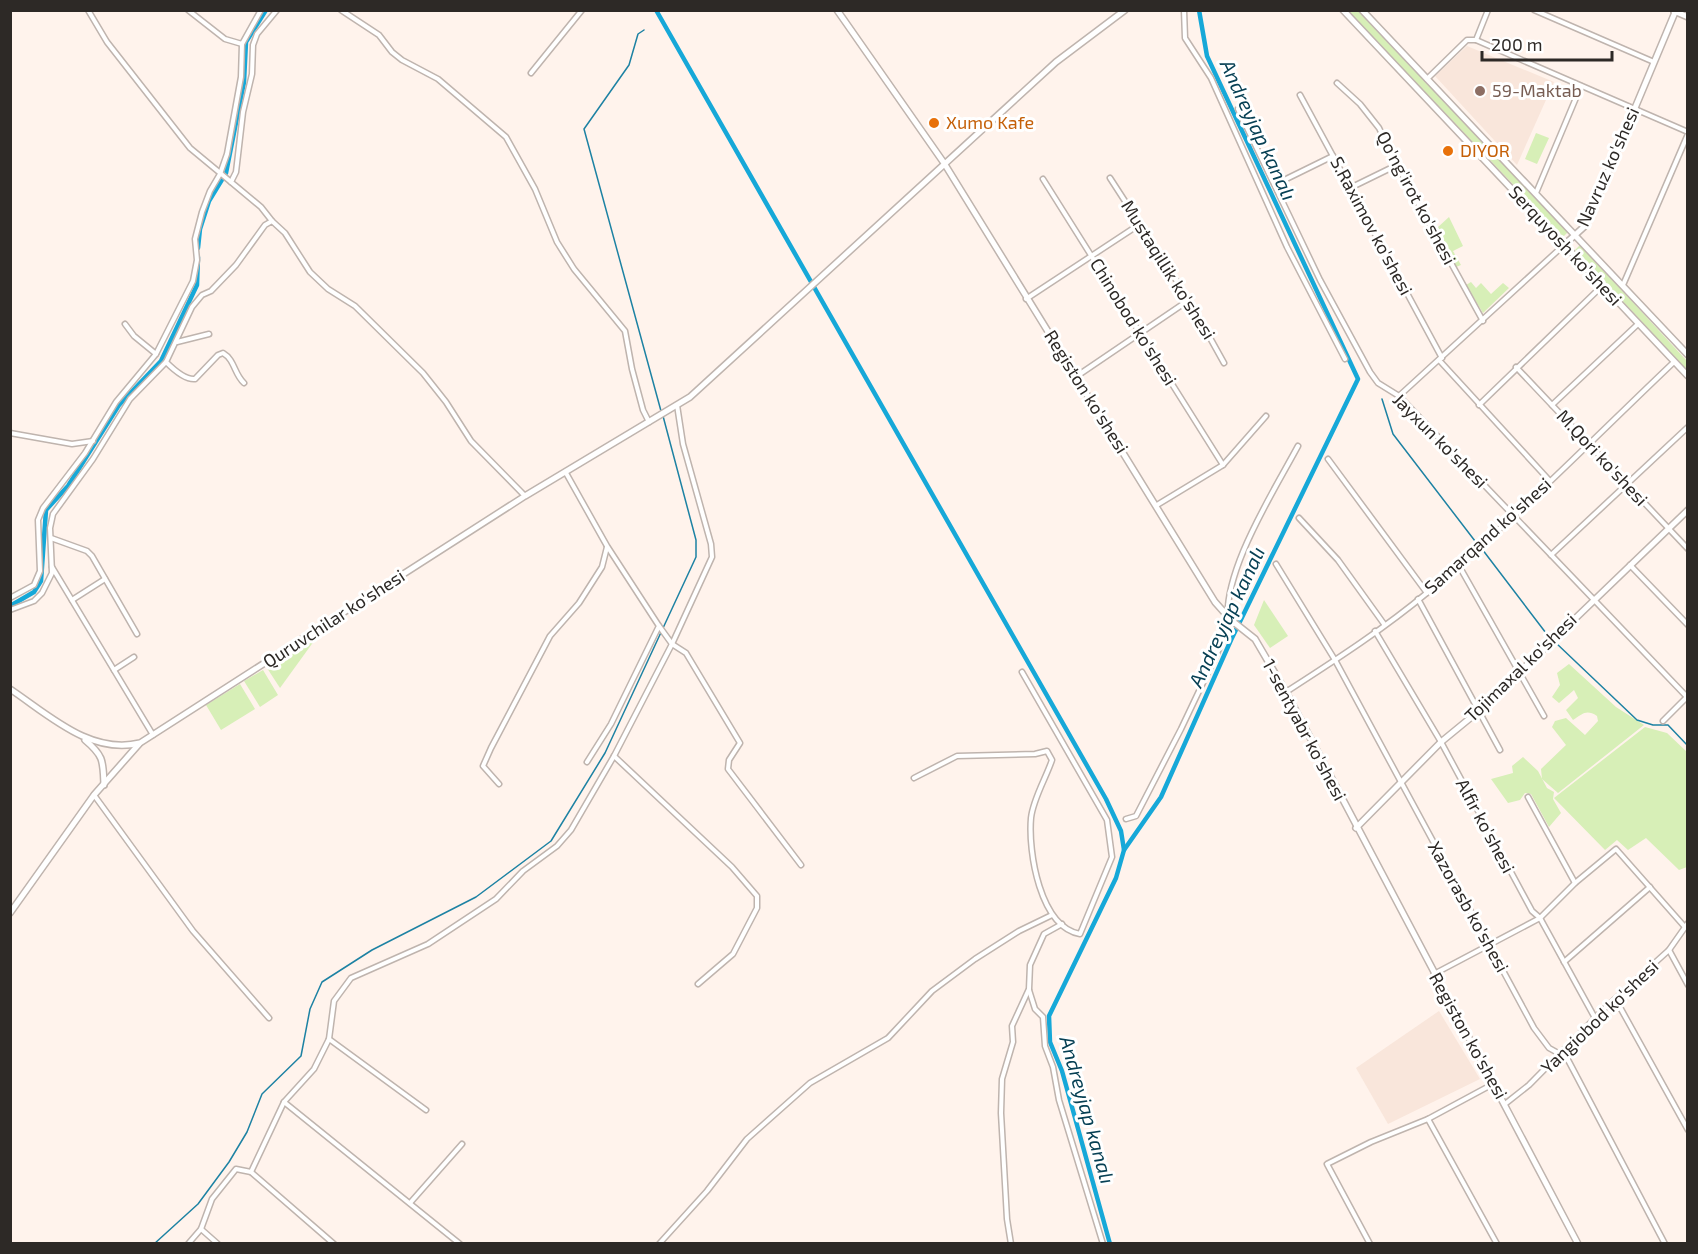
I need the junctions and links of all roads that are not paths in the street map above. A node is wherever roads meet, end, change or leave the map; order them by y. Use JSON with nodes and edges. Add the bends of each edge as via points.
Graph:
{"nodes":[{"id":1,"x":88,"y":10,"type":"edge"},
{"id":2,"x":188,"y":10,"type":"edge"},
{"id":3,"x":261,"y":10,"type":"edge"},
{"id":4,"x":277,"y":10,"type":"edge"},
{"id":5,"x":341,"y":10,"type":"edge"},
{"id":6,"x":582,"y":10,"type":"edge"},
{"id":7,"x":837,"y":10,"type":"edge"},
{"id":8,"x":1125,"y":10,"type":"edge"},
{"id":9,"x":1184,"y":10,"type":"edge"},
{"id":10,"x":1343,"y":10,"type":"edge"},
{"id":11,"x":1362,"y":10,"type":"edge"},
{"id":12,"x":1488,"y":10,"type":"edge"},
{"id":13,"x":1534,"y":10,"type":"edge"},
{"id":14,"x":1675,"y":11,"type":"edge"},
{"id":15,"x":1688,"y":16,"type":"edge"},
{"id":16,"x":1476,"y":40,"type":"junction"},
{"id":17,"x":242,"y":44,"type":"junction"},
{"id":18,"x":1654,"y":62,"type":"junction"},
{"id":19,"x":531,"y":73,"type":"dead end"},
{"id":20,"x":1427,"y":79,"type":"junction"},
{"id":21,"x":1337,"y":83,"type":"dead end"},
{"id":22,"x":1581,"y":86,"type":"junction"},
{"id":23,"x":1300,"y":95,"type":"dead end"},
{"id":24,"x":1634,"y":108,"type":"junction"},
{"id":25,"x":1238,"y":109,"type":"dead end"},
{"id":26,"x":1688,"y":133,"type":"edge"},
{"id":27,"x":1333,"y":156,"type":"junction"},
{"id":28,"x":944,"y":163,"type":"junction"},
{"id":29,"x":1397,"y":165,"type":"junction"},
{"id":30,"x":220,"y":174,"type":"junction"},
{"id":31,"x":1110,"y":178,"type":"dead end"},
{"id":32,"x":1043,"y":179,"type":"dead end"},
{"id":33,"x":231,"y":182,"type":"junction"},
{"id":34,"x":1276,"y":184,"type":"junction"},
{"id":35,"x":1350,"y":188,"type":"junction"},
{"id":36,"x":1536,"y":193,"type":"junction"},
{"id":37,"x":272,"y":221,"type":"junction"},
{"id":38,"x":1140,"y":224,"type":"junction"},
{"id":39,"x":1577,"y":236,"type":"junction"},
{"id":40,"x":1564,"y":245,"type":"junction"},
{"id":41,"x":1090,"y":256,"type":"junction"},
{"id":42,"x":1623,"y":285,"type":"junction"},
{"id":43,"x":1602,"y":286,"type":"junction"},
{"id":44,"x":1026,"y":299,"type":"junction"},
{"id":45,"x":1189,"y":300,"type":"junction"},
{"id":46,"x":1483,"y":321,"type":"junction"},
{"id":47,"x":125,"y":324,"type":"dead end"},
{"id":48,"x":1638,"y":324,"type":"junction"},
{"id":49,"x":209,"y":334,"type":"dead end"},
{"id":50,"x":1140,"y":335,"type":"junction"},
{"id":51,"x":177,"y":342,"type":"junction"},
{"id":52,"x":156,"y":354,"type":"junction"},
{"id":53,"x":1688,"y":355,"type":"edge"},
{"id":54,"x":1345,"y":359,"type":"dead end"},
{"id":55,"x":1441,"y":359,"type":"junction"},
{"id":56,"x":166,"y":362,"type":"junction"},
{"id":57,"x":1674,"y":362,"type":"junction"},
{"id":58,"x":1224,"y":363,"type":"dead end"},
{"id":59,"x":1516,"y":367,"type":"junction"},
{"id":60,"x":1077,"y":376,"type":"junction"},
{"id":61,"x":1688,"y":376,"type":"edge"},
{"id":62,"x":244,"y":383,"type":"dead end"},
{"id":63,"x":1399,"y":396,"type":"junction"},
{"id":64,"x":677,"y":405,"type":"junction"},
{"id":65,"x":1479,"y":405,"type":"junction"},
{"id":66,"x":1552,"y":405,"type":"junction"},
{"id":67,"x":1266,"y":416,"type":"dead end"},
{"id":68,"x":651,"y":421,"type":"junction"},
{"id":69,"x":1688,"y":427,"type":"edge"},
{"id":70,"x":10,"y":433,"type":"edge"},
{"id":71,"x":93,"y":441,"type":"junction"},
{"id":72,"x":1588,"y":443,"type":"junction"},
{"id":73,"x":1298,"y":446,"type":"dead end"},
{"id":74,"x":89,"y":456,"type":"junction"},
{"id":75,"x":1328,"y":459,"type":"dead end"},
{"id":76,"x":1223,"y":465,"type":"junction"},
{"id":77,"x":566,"y":473,"type":"junction"},
{"id":78,"x":1549,"y":480,"type":"junction"},
{"id":79,"x":1627,"y":484,"type":"junction"},
{"id":80,"x":525,"y":496,"type":"junction"},
{"id":81,"x":1157,"y":505,"type":"junction"},
{"id":82,"x":1688,"y":510,"type":"edge"},
{"id":83,"x":1513,"y":516,"type":"junction"},
{"id":84,"x":1299,"y":518,"type":"dead end"},
{"id":85,"x":1668,"y":528,"type":"junction"},
{"id":86,"x":51,"y":538,"type":"junction"},
{"id":87,"x":607,"y":546,"type":"junction"},
{"id":88,"x":1688,"y":549,"type":"edge"},
{"id":89,"x":1551,"y":555,"type":"junction"},
{"id":90,"x":1276,"y":564,"type":"dead end"},
{"id":91,"x":1458,"y":564,"type":"junction"},
{"id":92,"x":1629,"y":564,"type":"junction"},
{"id":93,"x":52,"y":567,"type":"junction"},
{"id":94,"x":105,"y":579,"type":"junction"},
{"id":95,"x":1427,"y":592,"type":"junction"},
{"id":96,"x":10,"y":598,"type":"edge"},
{"id":97,"x":1418,"y":599,"type":"junction"},
{"id":98,"x":1592,"y":599,"type":"junction"},
{"id":99,"x":72,"y":600,"type":"junction"},
{"id":100,"x":10,"y":610,"type":"edge"},
{"id":101,"x":1226,"y":615,"type":"junction"},
{"id":102,"x":1384,"y":624,"type":"junction"},
{"id":103,"x":1688,"y":625,"type":"edge"},
{"id":104,"x":659,"y":626,"type":"junction"},
{"id":105,"x":1375,"y":632,"type":"junction"},
{"id":106,"x":1249,"y":633,"type":"joint"},
{"id":107,"x":137,"y":634,"type":"dead end"},
{"id":108,"x":672,"y":644,"type":"junction"},
{"id":109,"x":134,"y":657,"type":"dead end"},
{"id":110,"x":1335,"y":660,"type":"junction"},
{"id":111,"x":114,"y":670,"type":"junction"},
{"id":112,"x":1022,"y":672,"type":"dead end"},
{"id":113,"x":1520,"y":672,"type":"junction"},
{"id":114,"x":10,"y":688,"type":"edge"},
{"id":115,"x":1286,"y":692,"type":"junction"},
{"id":116,"x":1687,"y":697,"type":"edge"},
{"id":117,"x":1480,"y":710,"type":"junction"},
{"id":118,"x":1544,"y":716,"type":"dead end"},
{"id":119,"x":1663,"y":721,"type":"dead end"},
{"id":120,"x":153,"y":735,"type":"junction"},
{"id":121,"x":82,"y":737,"type":"junction"},
{"id":122,"x":1441,"y":742,"type":"junction"},
{"id":123,"x":140,"y":743,"type":"junction"},
{"id":124,"x":1500,"y":750,"type":"dead end"},
{"id":125,"x":614,"y":756,"type":"junction"},
{"id":126,"x":587,"y":762,"type":"dead end"},
{"id":127,"x":914,"y":778,"type":"dead end"},
{"id":128,"x":499,"y":784,"type":"dead end"},
{"id":129,"x":1401,"y":784,"type":"junction"},
{"id":130,"x":104,"y":785,"type":"junction"},
{"id":131,"x":94,"y":795,"type":"junction"},
{"id":132,"x":1528,"y":797,"type":"dead end"},
{"id":133,"x":1126,"y":819,"type":"dead end"},
{"id":134,"x":1356,"y":828,"type":"junction"},
{"id":135,"x":801,"y":865,"type":"dead end"},
{"id":136,"x":1575,"y":883,"type":"junction"},
{"id":137,"x":1650,"y":887,"type":"junction"},
{"id":138,"x":10,"y":913,"type":"edge"},
{"id":139,"x":1053,"y":915,"type":"junction"},
{"id":140,"x":1540,"y":918,"type":"junction"},
{"id":141,"x":1062,"y":924,"type":"junction"},
{"id":142,"x":1686,"y":924,"type":"edge"},
{"id":143,"x":1490,"y":946,"type":"junction"},
{"id":144,"x":1669,"y":950,"type":"junction"},
{"id":145,"x":1564,"y":962,"type":"junction"},
{"id":146,"x":1434,"y":974,"type":"junction"},
{"id":147,"x":698,"y":984,"type":"dead end"},
{"id":148,"x":1688,"y":985,"type":"edge"},
{"id":149,"x":1029,"y":989,"type":"junction"},
{"id":150,"x":1616,"y":1000,"type":"junction"},
{"id":151,"x":269,"y":1018,"type":"dead end"},
{"id":152,"x":1595,"y":1018,"type":"junction"},
{"id":153,"x":329,"y":1039,"type":"junction"},
{"id":154,"x":1561,"y":1055,"type":"junction"},
{"id":155,"x":1494,"y":1084,"type":"junction"},
{"id":156,"x":285,"y":1102,"type":"junction"},
{"id":157,"x":1505,"y":1104,"type":"junction"},
{"id":158,"x":426,"y":1110,"type":"dead end"},
{"id":159,"x":1428,"y":1119,"type":"junction"},
{"id":160,"x":1688,"y":1130,"type":"edge"},
{"id":161,"x":462,"y":1144,"type":"dead end"},
{"id":162,"x":251,"y":1172,"type":"junction"},
{"id":163,"x":410,"y":1203,"type":"junction"},
{"id":164,"x":201,"y":1229,"type":"junction"},
{"id":165,"x":188,"y":1244,"type":"edge"},
{"id":166,"x":218,"y":1244,"type":"edge"},
{"id":167,"x":334,"y":1244,"type":"edge"},
{"id":168,"x":460,"y":1244,"type":"edge"},
{"id":169,"x":659,"y":1244,"type":"edge"},
{"id":170,"x":1011,"y":1244,"type":"edge"},
{"id":171,"x":1103,"y":1244,"type":"edge"},
{"id":172,"x":1370,"y":1244,"type":"edge"},
{"id":173,"x":1497,"y":1244,"type":"edge"},
{"id":174,"x":1578,"y":1244,"type":"edge"},
{"id":175,"x":1665,"y":1244,"type":"edge"}],
"edges":[{"from":1,"to":30,"type":"street","via":[[106,42],[190,148]]},
{"from":2,"to":17,"type":"street","via":[[225,39]]},
{"from":3,"to":17,"type":"street"},
{"from":4,"to":33,"type":"street","via":[[253,45],[252,74]]},
{"from":5,"to":68,"type":"street","via":[[380,35],[402,60],[438,79],[506,137],[535,189],[557,242],[625,331],[643,411]]},
{"from":6,"to":19,"type":"street"},
{"from":7,"to":28,"type":"street","name":"Registon ko'shesi"},
{"from":8,"to":28,"type":"street","name":"Quruvchilar ko'shesi","via":[[1056,62]]},
{"from":9,"to":54,"type":"street","via":[[1185,38],[1211,78],[1302,279]]},
{"from":10,"to":40,"type":"street","name":"Serquyosh ko'shesi"},
{"from":11,"to":20,"type":"street","name":"Serquyosh ko'shesi"},
{"from":12,"to":16,"type":"street"},
{"from":13,"to":18,"type":"street"},
{"from":14,"to":15,"type":"street"},
{"from":14,"to":18,"type":"street","name":"Navruz ko'shesi"},
{"from":16,"to":20,"type":"street","via":[[1467,40]]},
{"from":16,"to":22,"type":"street"},
{"from":17,"to":30,"type":"street","via":[[241,76]]},
{"from":18,"to":24,"type":"street","name":"Navruz ko'shesi"},
{"from":20,"to":36,"type":"street","name":"Serquyosh ko'shesi"},
{"from":21,"to":29,"type":"street","name":"Qo'ng'irot ko'shesi","via":[[1380,128]]},
{"from":22,"to":24,"type":"street"},
{"from":22,"to":36,"type":"street"},
{"from":23,"to":27,"type":"street","name":"S.Raximov ko'shesi"},
{"from":24,"to":26,"type":"street"},
{"from":24,"to":39,"type":"street","name":"Navruz ko'shesi","via":[[1586,225]]},
{"from":25,"to":34,"type":"street","name":"Jayxun ko'shesi"},
{"from":26,"to":42,"type":"street"},
{"from":27,"to":34,"type":"street"},
{"from":27,"to":35,"type":"street","name":"S.Raximov ko'shesi"},
{"from":28,"to":44,"type":"street","name":"Registon ko'shesi"},
{"from":28,"to":64,"type":"street","name":"Quruvchilar ko'shesi","via":[[731,361]]},
{"from":29,"to":35,"type":"street"},
{"from":29,"to":46,"type":"street","name":"Qo'ng'irot ko'shesi"},
{"from":30,"to":33,"type":"street"},
{"from":30,"to":52,"type":"street","via":[[210,190],[195,239],[193,281]]},
{"from":31,"to":38,"type":"street","name":"Mustaqillik ko'shesi"},
{"from":32,"to":41,"type":"street","name":"Chinobod ko'shesi"},
{"from":33,"to":37,"type":"street"},
{"from":34,"to":63,"type":"street","name":"Jayxun ko'shesi","via":[[1320,280],[1370,372],[1378,383]]},
{"from":35,"to":55,"type":"street","name":"S.Raximov ko'shesi"},
{"from":36,"to":39,"type":"street","name":"Serquyosh ko'shesi"},
{"from":37,"to":51,"type":"street","via":[[232,270],[192,307]]},
{"from":37,"to":80,"type":"street","via":[[285,233],[310,272],[355,306],[423,374],[471,441]]},
{"from":38,"to":41,"type":"street"},
{"from":38,"to":45,"type":"street","name":"Mustaqillik ko'shesi"},
{"from":39,"to":40,"type":"street","name":"Navruz ko'shesi"},
{"from":39,"to":42,"type":"street","name":"Serquyosh ko'shesi"},
{"from":40,"to":43,"type":"street","name":"Serquyosh ko'shesi"},
{"from":40,"to":46,"type":"street","name":"Navruz ko'shesi"},
{"from":41,"to":44,"type":"street"},
{"from":41,"to":50,"type":"street","name":"Chinobod ko'shesi"},
{"from":42,"to":53,"type":"street","name":"Serquyosh ko'shesi"},
{"from":43,"to":48,"type":"street","name":"Serquyosh ko'shesi"},
{"from":43,"to":59,"type":"street"},
{"from":44,"to":60,"type":"street","name":"Registon ko'shesi"},
{"from":45,"to":50,"type":"street"},
{"from":45,"to":58,"type":"street","name":"Mustaqillik ko'shesi"},
{"from":46,"to":55,"type":"street","name":"Navruz ko'shesi"},
{"from":47,"to":52,"type":"street"},
{"from":48,"to":57,"type":"street","name":"Serquyosh ko'shesi"},
{"from":48,"to":66,"type":"street"},
{"from":49,"to":51,"type":"street"},
{"from":50,"to":60,"type":"street"},
{"from":50,"to":76,"type":"street","name":"Chinobod ko'shesi"},
{"from":51,"to":56,"type":"street"},
{"from":52,"to":71,"type":"street","via":[[116,402]]},
{"from":55,"to":63,"type":"street","name":"Navruz ko'shesi"},
{"from":55,"to":65,"type":"street","name":"S.Raximov ko'shesi"},
{"from":56,"to":62,"type":"street","via":[[195,379],[223,353]]},
{"from":56,"to":74,"type":"street","via":[[130,399]]},
{"from":57,"to":61,"type":"street","name":"Serquyosh ko'shesi"},
{"from":57,"to":72,"type":"street","name":"Samarqand ko'shesi"},
{"from":59,"to":65,"type":"street"},
{"from":59,"to":66,"type":"street","name":"M.Qori ko'shesi"},
{"from":60,"to":81,"type":"street","name":"Registon ko'shesi"},
{"from":63,"to":83,"type":"street","name":"Jayxun ko'shesi"},
{"from":64,"to":68,"type":"street","name":"Quruvchilar ko'shesi"},
{"from":64,"to":108,"type":"street","via":[[712,557]]},
{"from":65,"to":78,"type":"street","name":"S.Raximov ko'shesi"},
{"from":66,"to":72,"type":"street","name":"M.Qori ko'shesi"},
{"from":67,"to":76,"type":"street"},
{"from":68,"to":77,"type":"street","name":"Quruvchilar ko'shesi"},
{"from":69,"to":79,"type":"street"},
{"from":70,"to":71,"type":"street","via":[[72,444]]},
{"from":71,"to":74,"type":"street"},
{"from":72,"to":78,"type":"street","name":"Samarqand ko'shesi"},
{"from":72,"to":79,"type":"street","name":"M.Qori ko'shesi"},
{"from":73,"to":101,"type":"street","via":[[1235,568]]},
{"from":74,"to":86,"type":"street","via":[[53,514]]},
{"from":74,"to":96,"type":"street","via":[[43,508],[38,520],[40,571],[34,585]]},
{"from":75,"to":95,"type":"street"},
{"from":76,"to":81,"type":"street"},
{"from":77,"to":80,"type":"street","name":"Quruvchilar ko'shesi"},
{"from":77,"to":87,"type":"street"},
{"from":78,"to":83,"type":"street","name":"Samarqand ko'shesi"},
{"from":79,"to":85,"type":"street","name":"M.Qori ko'shesi"},
{"from":79,"to":89,"type":"street"},
{"from":80,"to":120,"type":"street","name":"Quruvchilar ko'shesi"},
{"from":81,"to":101,"type":"street","name":"Registon ko'shesi"},
{"from":82,"to":85,"type":"street","name":"Tojimaxal ko'shesi"},
{"from":83,"to":89,"type":"street","name":"Jayxun ko'shesi"},
{"from":83,"to":91,"type":"street","name":"Samarqand ko'shesi"},
{"from":84,"to":102,"type":"street","via":[[1338,560]]},
{"from":85,"to":88,"type":"street","name":"M.Qori ko'shesi"},
{"from":85,"to":92,"type":"street","name":"Tojimaxal ko'shesi"},
{"from":86,"to":93,"type":"street"},
{"from":86,"to":94,"type":"street","via":[[87,551]]},
{"from":87,"to":104,"type":"street"},
{"from":87,"to":128,"type":"street","via":[[602,567],[579,603],[550,636],[491,748],[483,766]]},
{"from":89,"to":98,"type":"street","name":"Jayxun ko'shesi"},
{"from":90,"to":110,"type":"street","name":"Xazorasb ko'shesi"},
{"from":91,"to":95,"type":"street","name":"Samarqand ko'shesi"},
{"from":91,"to":113,"type":"street"},
{"from":92,"to":98,"type":"street","name":"Tojimaxal ko'shesi"},
{"from":92,"to":103,"type":"street"},
{"from":93,"to":99,"type":"street"},
{"from":93,"to":100,"type":"street","via":[[42,593],[34,601]]},
{"from":94,"to":99,"type":"street"},
{"from":94,"to":107,"type":"street"},
{"from":95,"to":97,"type":"street","name":"Samarqand ko'shesi"},
{"from":97,"to":102,"type":"street","name":"Samarqand ko'shesi"},
{"from":97,"to":117,"type":"street"},
{"from":98,"to":113,"type":"street","name":"Tojimaxal ko'shesi"},
{"from":98,"to":116,"type":"street","name":"Jayxun ko'shesi"},
{"from":99,"to":111,"type":"street"},
{"from":101,"to":106,"type":"street","name":"Registon ko'shesi"},
{"from":101,"to":133,"type":"street","via":[[1228,628],[1181,729],[1136,816]]},
{"from":102,"to":105,"type":"street","name":"Samarqand ko'shesi"},
{"from":104,"to":108,"type":"street"},
{"from":104,"to":126,"type":"street","via":[[611,724]]},
{"from":105,"to":110,"type":"street","name":"Samarqand ko'shesi"},
{"from":105,"to":122,"type":"street","name":"Alfir ko'shesi"},
{"from":106,"to":115,"type":"street","name":"1-sentyabr ko'shesi"},
{"from":108,"to":125,"type":"street"},
{"from":108,"to":135,"type":"street","via":[[686,653],[740,743],[728,769]]},
{"from":109,"to":111,"type":"street"},
{"from":110,"to":115,"type":"street","name":"Samarqand ko'shesi"},
{"from":110,"to":129,"type":"street","name":"Xazorasb ko'shesi"},
{"from":111,"to":120,"type":"street"},
{"from":112,"to":141,"type":"street","via":[[1107,820],[1111,840],[1108,870],[1080,934],[1068,932]]},
{"from":113,"to":117,"type":"street","name":"Tojimaxal ko'shesi"},
{"from":113,"to":118,"type":"street"},
{"from":114,"to":121,"type":"street","name":"Quruvchilar ko'shesi"},
{"from":115,"to":134,"type":"street","name":"1-sentyabr ko'shesi"},
{"from":116,"to":119,"type":"street"},
{"from":117,"to":122,"type":"street","name":"Tojimaxal ko'shesi"},
{"from":117,"to":124,"type":"street"},
{"from":120,"to":123,"type":"street","name":"Quruvchilar ko'shesi"},
{"from":121,"to":123,"type":"street","name":"Quruvchilar ko'shesi","via":[[118,747]]},
{"from":121,"to":130,"type":"street","via":[[102,758]]},
{"from":122,"to":129,"type":"street","name":"Tojimaxal ko'shesi"},
{"from":122,"to":140,"type":"street","name":"Alfir ko'shesi","via":[[1532,911]]},
{"from":123,"to":130,"type":"street"},
{"from":125,"to":147,"type":"street","via":[[732,867],[757,896],[757,908],[733,954]]},
{"from":125,"to":153,"type":"street","via":[[571,830],[496,899],[428,944],[351,978],[334,1001]]},
{"from":127,"to":139,"type":"street","via":[[957,756],[1047,751],[1052,760],[1031,816],[1032,851],[1037,880]]},
{"from":129,"to":134,"type":"street","name":"Tojimaxal ko'shesi"},
{"from":129,"to":143,"type":"street","name":"Xazorasb ko'shesi"},
{"from":130,"to":131,"type":"street"},
{"from":131,"to":138,"type":"street"},
{"from":131,"to":151,"type":"street","via":[[193,931]]},
{"from":132,"to":136,"type":"street"},
{"from":134,"to":146,"type":"street","name":"Registon ko'shesi"},
{"from":136,"to":137,"type":"street","via":[[1616,849]]},
{"from":136,"to":140,"type":"street"},
{"from":137,"to":142,"type":"street"},
{"from":137,"to":145,"type":"street"},
{"from":139,"to":141,"type":"street"},
{"from":139,"to":169,"type":"street","via":[[975,959],[932,991],[888,1038],[810,1083],[747,1139]]},
{"from":140,"to":143,"type":"street"},
{"from":140,"to":145,"type":"street","name":"Alfir ko'shesi"},
{"from":141,"to":149,"type":"street","via":[[1044,934],[1030,965]]},
{"from":142,"to":144,"type":"street","name":"Yangiobod ko'shesi"},
{"from":143,"to":146,"type":"street"},
{"from":143,"to":154,"type":"street","name":"Xazorasb ko'shesi","via":[[1534,1028],[1549,1048]]},
{"from":144,"to":148,"type":"street"},
{"from":144,"to":150,"type":"street","name":"Yangiobod ko'shesi"},
{"from":145,"to":152,"type":"street","name":"Alfir ko'shesi"},
{"from":146,"to":155,"type":"street","name":"Registon ko'shesi"},
{"from":149,"to":170,"type":"street","via":[[1012,1026],[1013,1042],[1002,1079]]},
{"from":149,"to":171,"type":"street","via":[[1035,1009],[1043,1017],[1045,1046],[1059,1100]]},
{"from":150,"to":152,"type":"street","name":"Yangiobod ko'shesi"},
{"from":150,"to":160,"type":"street"},
{"from":152,"to":154,"type":"street","name":"Yangiobod ko'shesi"},
{"from":153,"to":156,"type":"street","via":[[314,1069]]},
{"from":153,"to":158,"type":"street"},
{"from":154,"to":157,"type":"street","name":"Yangiobod ko'shesi"},
{"from":154,"to":175,"type":"street","name":"Xazorasb ko'shesi","via":[[1567,1059]]},
{"from":155,"to":157,"type":"street","name":"Registon ko'shesi"},
{"from":155,"to":159,"type":"street"},
{"from":156,"to":162,"type":"street"},
{"from":156,"to":163,"type":"street"},
{"from":157,"to":174,"type":"street","name":"Registon ko'shesi"},
{"from":159,"to":172,"type":"street","via":[[1327,1164]]},
{"from":159,"to":173,"type":"street"},
{"from":161,"to":163,"type":"street"},
{"from":162,"to":164,"type":"street","via":[[236,1169],[212,1199]]},
{"from":162,"to":167,"type":"street"},
{"from":163,"to":168,"type":"street"},
{"from":164,"to":165,"type":"street"},
{"from":164,"to":166,"type":"street"}]}
